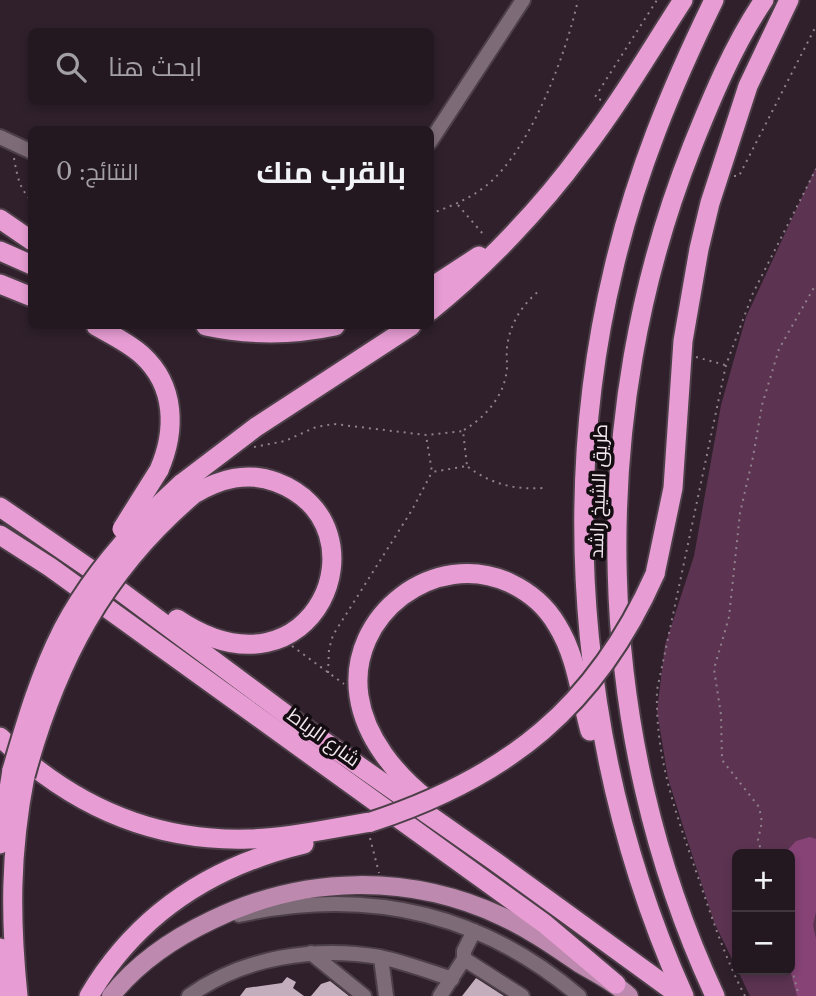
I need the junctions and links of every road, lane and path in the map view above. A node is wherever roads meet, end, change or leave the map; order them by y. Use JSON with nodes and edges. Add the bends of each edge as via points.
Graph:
{"nodes":[{"id":1,"x":523,"y":0,"type":"edge"},
{"id":2,"x":578,"y":0,"type":"edge"},
{"id":3,"x":656,"y":0,"type":"edge"},
{"id":4,"x":683,"y":0,"type":"edge"},
{"id":5,"x":715,"y":0,"type":"edge"},
{"id":6,"x":762,"y":3,"type":"edge"},
{"id":7,"x":785,"y":8,"type":"edge"},
{"id":8,"x":816,"y":26,"type":"edge"},
{"id":9,"x":601,"y":100,"type":"dead end"},
{"id":10,"x":434,"y":136,"type":"edge"},
{"id":11,"x":6,"y":140,"type":"edge"},
{"id":12,"x":28,"y":150,"type":"edge"},
{"id":13,"x":816,"y":169,"type":"edge"},
{"id":14,"x":732,"y":175,"type":"dead end"},
{"id":15,"x":28,"y":195,"type":"edge"},
{"id":16,"x":458,"y":204,"type":"junction"},
{"id":17,"x":434,"y":213,"type":"edge"},
{"id":18,"x":0,"y":219,"type":"edge"},
{"id":19,"x":483,"y":234,"type":"dead end"},
{"id":20,"x":509,"y":236,"type":"junction"},
{"id":21,"x":28,"y":238,"type":"edge"},
{"id":22,"x":0,"y":251,"type":"edge"},
{"id":23,"x":28,"y":263,"type":"edge"},
{"id":24,"x":0,"y":284,"type":"edge"},
{"id":25,"x":816,"y":284,"type":"edge"},
{"id":26,"x":434,"y":285,"type":"edge"},
{"id":27,"x":540,"y":290,"type":"dead end"},
{"id":28,"x":28,"y":295,"type":"edge"},
{"id":29,"x":434,"y":308,"type":"edge"},
{"id":30,"x":101,"y":329,"type":"edge"},
{"id":31,"x":232,"y":329,"type":"edge"},
{"id":32,"x":311,"y":329,"type":"edge"},
{"id":33,"x":406,"y":329,"type":"edge"},
{"id":34,"x":695,"y":357,"type":"dead end"},
{"id":35,"x":726,"y":365,"type":"junction"},
{"id":36,"x":463,"y":431,"type":"junction"},
{"id":37,"x":426,"y":435,"type":"junction"},
{"id":38,"x":230,"y":445,"type":"junction"},
{"id":39,"x":467,"y":467,"type":"junction"},
{"id":40,"x":432,"y":472,"type":"junction"},
{"id":41,"x":543,"y":488,"type":"dead end"},
{"id":42,"x":188,"y":489,"type":"junction"},
{"id":43,"x":0,"y":499,"type":"edge"},
{"id":44,"x":0,"y":507,"type":"edge"},
{"id":45,"x":27,"y":524,"type":"junction"},
{"id":46,"x":0,"y":535,"type":"edge"},
{"id":47,"x":96,"y":573,"type":"junction"},
{"id":48,"x":76,"y":607,"type":"junction"},
{"id":49,"x":282,"y":638,"type":"junction"},
{"id":50,"x":328,"y":673,"type":"junction"},
{"id":51,"x":359,"y":695,"type":"junction"},
{"id":52,"x":0,"y":737,"type":"edge"},
{"id":53,"x":18,"y":773,"type":"junction"},
{"id":54,"x":616,"y":795,"type":"junction"},
{"id":55,"x":370,"y":827,"type":"junction"},
{"id":56,"x":0,"y":844,"type":"edge"},
{"id":57,"x":761,"y":849,"type":"edge"},
{"id":58,"x":493,"y":860,"type":"junction"},
{"id":59,"x":377,"y":865,"type":"dead end"},
{"id":60,"x":206,"y":922,"type":"junction"},
{"id":61,"x":479,"y":933,"type":"junction"},
{"id":62,"x":0,"y":948,"type":"edge"},
{"id":63,"x":311,"y":953,"type":"junction"},
{"id":64,"x":381,"y":958,"type":"junction"},
{"id":65,"x":464,"y":959,"type":"junction"},
{"id":66,"x":793,"y":975,"type":"edge"},
{"id":67,"x":452,"y":979,"type":"junction"},
{"id":68,"x":622,"y":990,"type":"edge"},
{"id":69,"x":683,"y":995,"type":"edge"},
{"id":70,"x":4,"y":996,"type":"edge"},
{"id":71,"x":18,"y":996,"type":"edge"},
{"id":72,"x":89,"y":996,"type":"edge"},
{"id":73,"x":111,"y":996,"type":"edge"},
{"id":74,"x":189,"y":996,"type":"edge"},
{"id":75,"x":365,"y":996,"type":"edge"},
{"id":76,"x":386,"y":996,"type":"edge"},
{"id":77,"x":440,"y":996,"type":"edge"},
{"id":78,"x":522,"y":996,"type":"edge"},
{"id":79,"x":579,"y":996,"type":"edge"},
{"id":80,"x":715,"y":996,"type":"edge"},
{"id":81,"x":745,"y":996,"type":"edge"},
{"id":82,"x":799,"y":996,"type":"edge"}],
"edges":[{"from":1,"to":10,"type":"lane"},
{"from":2,"to":16,"type":"path","via":[[547,92],[513,156],[489,184]]},
{"from":3,"to":9,"type":"path","via":[[596,97]]},
{"from":4,"to":20,"type":"highway","via":[[583,152]]},
{"from":5,"to":54,"type":"highway","name":"طريق الشيخ راشد","via":[[669,97],[625,224],[604,312],[592,400],[585,489],[586,586],[596,691]]},
{"from":6,"to":80,"type":"highway","name":"طريق الشيخ راشد","via":[[700,128],[655,255],[635,338],[617,506],[618,598],[636,747],[674,892]]},
{"from":7,"to":55,"type":"highway","bridge":true,"via":[[735,122],[699,249],[683,341],[673,488],[655,574],[639,610],[604,666],[542,732],[456,787]]},
{"from":8,"to":14,"type":"path","via":[[739,176]]},
{"from":11,"to":12,"type":"lane"},
{"from":11,"to":15,"type":"path","via":[[18,180]]},
{"from":13,"to":35,"type":"path","via":[[752,293]]},
{"from":16,"to":17,"type":"path"},
{"from":16,"to":19,"type":"path"},
{"from":18,"to":21,"type":"highway"},
{"from":20,"to":26,"type":"highway"},
{"from":20,"to":29,"type":"highway"},
{"from":22,"to":23,"type":"highway"},
{"from":24,"to":28,"type":"highway"},
{"from":25,"to":57,"type":"path","via":[[779,349],[759,413],[740,513],[729,617],[714,669],[722,760],[760,807]]},
{"from":27,"to":36,"type":"path","via":[[525,304],[510,331],[499,395],[481,419]]},
{"from":30,"to":48,"type":"highway","bridge":true,"via":[[143,356],[157,372],[166,391],[172,431],[159,470],[93,569]]},
{"from":31,"to":32,"type":"highway"},
{"from":33,"to":38,"type":"highway"},
{"from":34,"to":35,"type":"path"},
{"from":35,"to":81,"type":"path","via":[[661,663],[656,722],[670,793],[726,961]]},
{"from":36,"to":37,"type":"path"},
{"from":36,"to":39,"type":"path"},
{"from":37,"to":38,"type":"path","via":[[334,424],[272,445]]},
{"from":37,"to":40,"type":"path"},
{"from":38,"to":42,"type":"highway"},
{"from":39,"to":40,"type":"path"},
{"from":39,"to":41,"type":"path","via":[[498,483]]},
{"from":40,"to":50,"type":"path","via":[[332,635]]},
{"from":42,"to":48,"type":"highway","bridge":true,"via":[[124,542]]},
{"from":42,"to":49,"type":"highway","via":[[231,478],[258,477],[295,491],[320,519],[331,554],[327,589],[308,621]]},
{"from":42,"to":53,"type":"highway","bridge":true,"via":[[97,604],[55,680]]},
{"from":43,"to":45,"type":"highway"},
{"from":44,"to":45,"type":"highway","name":"شارع الرباط"},
{"from":45,"to":47,"type":"highway","name":"شارع الرباط"},
{"from":46,"to":68,"type":"highway","name":"شارع الرباط","via":[[545,924]]},
{"from":47,"to":49,"type":"highway","via":[[218,640],[254,645]]},
{"from":47,"to":58,"type":"highway","name":"شارع الرباط"},
{"from":48,"to":53,"type":"highway","bridge":true,"via":[[34,698]]},
{"from":49,"to":50,"type":"path"},
{"from":50,"to":51,"type":"path"},
{"from":51,"to":54,"type":"highway","via":[[364,645],[381,615],[399,597],[421,583],[454,574],[504,581],[540,603],[557,623],[577,673],[593,743]]},
{"from":51,"to":58,"type":"highway","via":[[368,728],[400,775],[470,834]]},
{"from":52,"to":55,"type":"highway","via":[[61,788],[133,822],[172,833],[251,839]]},
{"from":53,"to":56,"type":"highway"},
{"from":53,"to":71,"type":"highway","via":[[11,904]]},
{"from":54,"to":69,"type":"highway","name":"طريق الشيخ راشد","via":[[644,895]]},
{"from":55,"to":59,"type":"path"},
{"from":55,"to":72,"type":"highway","via":[[271,852],[191,889],[138,932]]},
{"from":58,"to":69,"type":"highway","name":"شارع الرباط"},
{"from":60,"to":61,"type":"lane","via":[[287,906],[340,904],[405,910]]},
{"from":60,"to":68,"type":"main road","via":[[239,906],[309,888],[346,884],[413,889],[503,917]]},
{"from":60,"to":73,"type":"main road","via":[[144,962]]},
{"from":61,"to":65,"type":"lane","via":[[464,950]]},
{"from":61,"to":79,"type":"lane","via":[[537,963]]},
{"from":62,"to":70,"type":"highway"},
{"from":63,"to":64,"type":"lane"},
{"from":63,"to":74,"type":"lane","via":[[241,969]]},
{"from":63,"to":75,"type":"lane"},
{"from":64,"to":67,"type":"lane"},
{"from":64,"to":76,"type":"lane"},
{"from":65,"to":67,"type":"lane"},
{"from":65,"to":78,"type":"lane"},
{"from":66,"to":82,"type":"path"},
{"from":67,"to":77,"type":"lane"}]}
